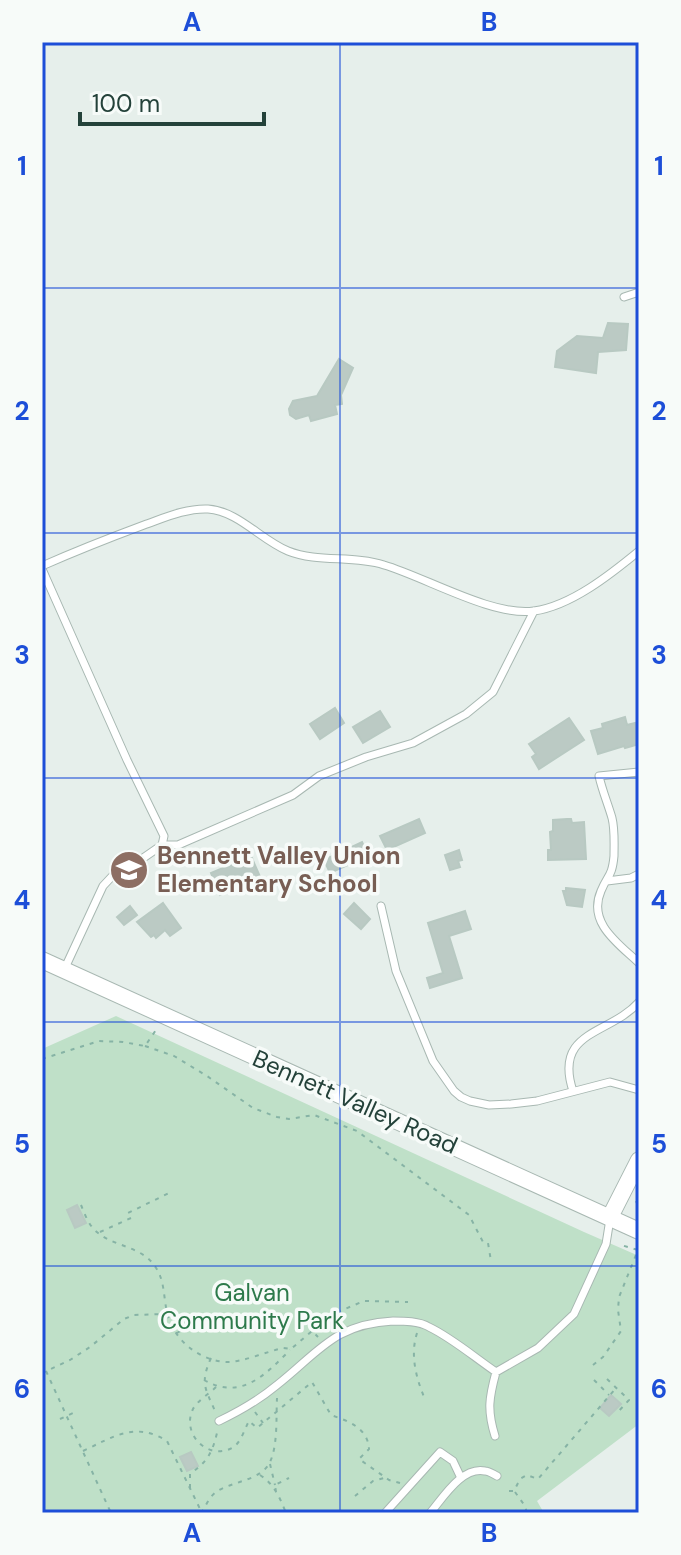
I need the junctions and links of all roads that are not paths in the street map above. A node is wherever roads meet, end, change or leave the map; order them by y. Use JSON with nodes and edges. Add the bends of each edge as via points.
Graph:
{"nodes":[{"id":1,"x":639,"y":292,"type":"edge"},
{"id":2,"x":624,"y":297,"type":"dead end"},
{"id":3,"x":639,"y":551,"type":"edge"},
{"id":4,"x":42,"y":568,"type":"edge"},
{"id":5,"x":534,"y":611,"type":"junction"},
{"id":6,"x":639,"y":772,"type":"edge"},
{"id":7,"x":162,"y":845,"type":"junction"},
{"id":8,"x":639,"y":874,"type":"edge"},
{"id":9,"x":607,"y":881,"type":"junction"},
{"id":10,"x":381,"y":906,"type":"dead end"},
{"id":11,"x":42,"y":960,"type":"edge"},
{"id":12,"x":639,"y":963,"type":"edge"},
{"id":13,"x":64,"y":970,"type":"junction"},
{"id":14,"x":639,"y":1002,"type":"edge"},
{"id":15,"x":639,"y":1090,"type":"edge"},
{"id":16,"x":573,"y":1091,"type":"junction"},
{"id":17,"x":639,"y":1160,"type":"edge"},
{"id":18,"x":610,"y":1217,"type":"junction"},
{"id":19,"x":639,"y":1231,"type":"edge"},
{"id":20,"x":496,"y":1372,"type":"junction"},
{"id":21,"x":219,"y":1421,"type":"road end"},
{"id":22,"x":495,"y":1436,"type":"dead end"},
{"id":23,"x":497,"y":1476,"type":"dead end"},
{"id":24,"x":461,"y":1478,"type":"junction"},
{"id":25,"x":385,"y":1513,"type":"edge"},
{"id":26,"x":430,"y":1513,"type":"edge"}],
"edges":[{"from":1,"to":2,"type":"lane"},
{"from":3,"to":5,"type":"lane","via":[[564,602]]},
{"from":4,"to":5,"type":"lane","via":[[162,518],[212,509],[292,552],[383,564],[470,599]]},
{"from":4,"to":7,"type":"lane","via":[[164,836]]},
{"from":5,"to":7,"type":"lane","via":[[493,692],[466,714],[413,743],[319,776],[293,795],[178,845]]},
{"from":6,"to":9,"type":"lane","via":[[599,776],[613,821],[612,873]]},
{"from":7,"to":13,"type":"lane","via":[[117,871],[103,886]]},
{"from":8,"to":9,"type":"lane"},
{"from":9,"to":12,"type":"lane","via":[[597,904],[599,919]]},
{"from":10,"to":16,"type":"lane","via":[[396,971],[433,1061],[454,1091],[489,1105]]},
{"from":11,"to":13,"type":"street","name":"Bennett Valley Road"},
{"from":13,"to":18,"type":"street","name":"Bennett Valley Road"},
{"from":14,"to":16,"type":"lane","via":[[630,1013],[577,1043],[569,1060]]},
{"from":15,"to":16,"type":"lane","via":[[610,1082]]},
{"from":17,"to":18,"type":"street"},
{"from":18,"to":19,"type":"street","name":"Bennett Valley Road"},
{"from":18,"to":20,"type":"lane","via":[[606,1244],[574,1314],[538,1348]]},
{"from":20,"to":21,"type":"lane","via":[[427,1325],[373,1322],[347,1329],[250,1405]]},
{"from":20,"to":22,"type":"lane","via":[[488,1401]]},
{"from":23,"to":24,"type":"lane","via":[[484,1470]]},
{"from":24,"to":25,"type":"lane","via":[[453,1461],[440,1452]]},
{"from":24,"to":26,"type":"lane"}]}
